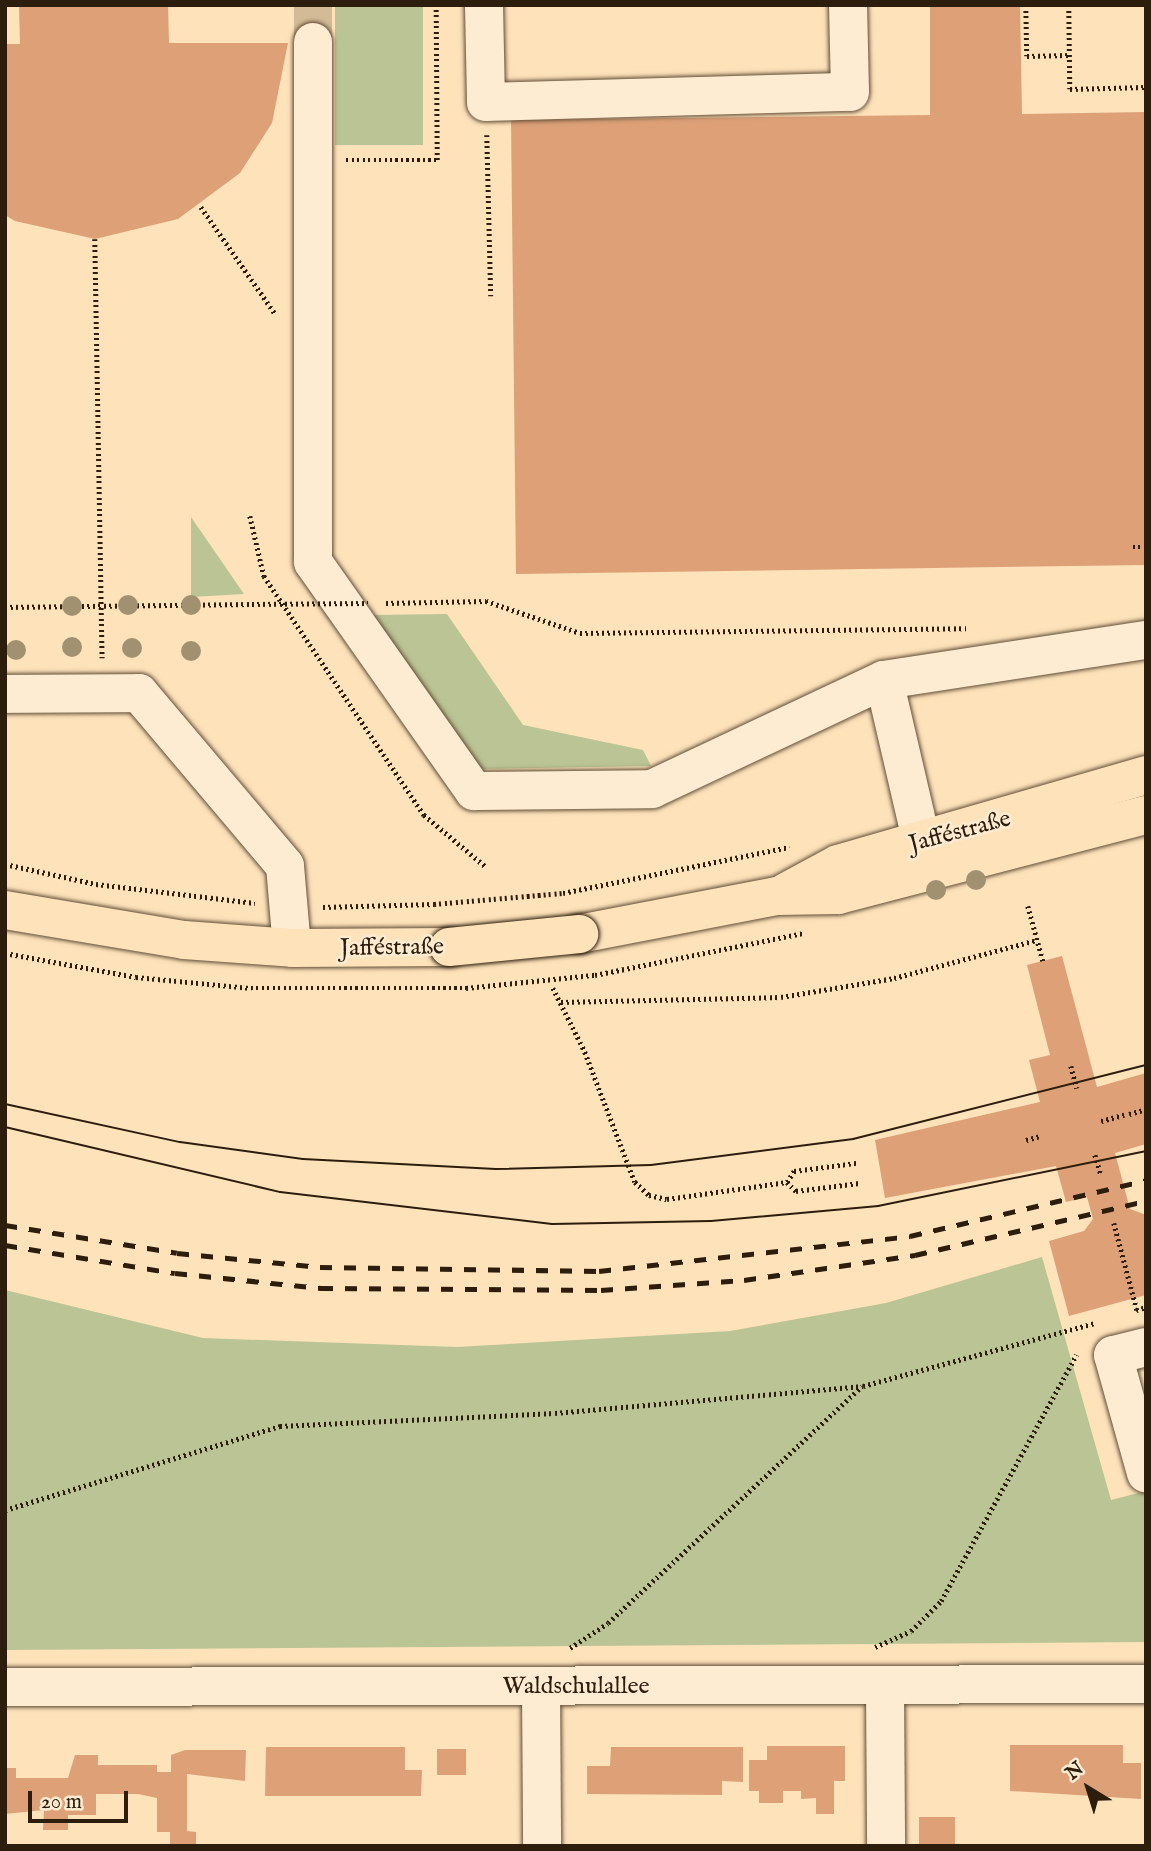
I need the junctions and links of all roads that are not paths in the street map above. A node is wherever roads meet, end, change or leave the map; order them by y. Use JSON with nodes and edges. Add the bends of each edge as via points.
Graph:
{"nodes":[{"id":1,"x":484,"y":5,"type":"edge"},
{"id":2,"x":848,"y":5,"type":"edge"},
{"id":3,"x":313,"y":43,"type":"tunnel mouth"},
{"id":4,"x":1146,"y":640,"type":"edge"},
{"id":5,"x":884,"y":680,"type":"junction"},
{"id":6,"x":5,"y":694,"type":"edge"},
{"id":7,"x":1146,"y":775,"type":"edge"},
{"id":8,"x":1146,"y":815,"type":"edge"},
{"id":9,"x":922,"y":843,"type":"junction"},
{"id":10,"x":778,"y":896,"type":"junction"},
{"id":11,"x":5,"y":910,"type":"edge"},
{"id":12,"x":292,"y":948,"type":"junction"},
{"id":13,"x":1145,"y":1347,"type":"edge"},
{"id":14,"x":1146,"y":1473,"type":"edge"},
{"id":15,"x":1146,"y":1684,"type":"edge"},
{"id":16,"x":5,"y":1687,"type":"edge"},
{"id":17,"x":541,"y":1687,"type":"junction"},
{"id":18,"x":885,"y":1688,"type":"junction"},
{"id":19,"x":541,"y":1846,"type":"edge"},
{"id":20,"x":886,"y":1846,"type":"edge"}],
"edges":[{"from":1,"to":2,"type":"street","via":[[486,102],[850,92]]},
{"from":3,"to":5,"type":"street","via":[[313,562],[474,791],[652,789]]},
{"from":4,"to":5,"type":"street"},
{"from":5,"to":9,"type":"street"},
{"from":6,"to":12,"type":"street","via":[[139,694],[285,866]]},
{"from":7,"to":9,"type":"main road","name":"Jafféstraße"},
{"from":8,"to":10,"type":"main road","name":"Jafféstraße","via":[[838,895]]},
{"from":9,"to":10,"type":"main road","name":"Jafféstraße","via":[[838,864]]},
{"from":10,"to":12,"type":"main road","name":"Jafféstraße","bridge":true,"via":[[579,934],[449,947]]},
{"from":11,"to":12,"type":"main road","name":"Jafféstraße","via":[[184,940]]},
{"from":13,"to":14,"type":"street","via":[[1113,1355]]},
{"from":15,"to":18,"type":"street","name":"Waldschulallee"},
{"from":16,"to":17,"type":"street","name":"Waldschulallee"},
{"from":17,"to":18,"type":"street","name":"Waldschulallee"},
{"from":17,"to":19,"type":"street"},
{"from":18,"to":20,"type":"street"}]}
